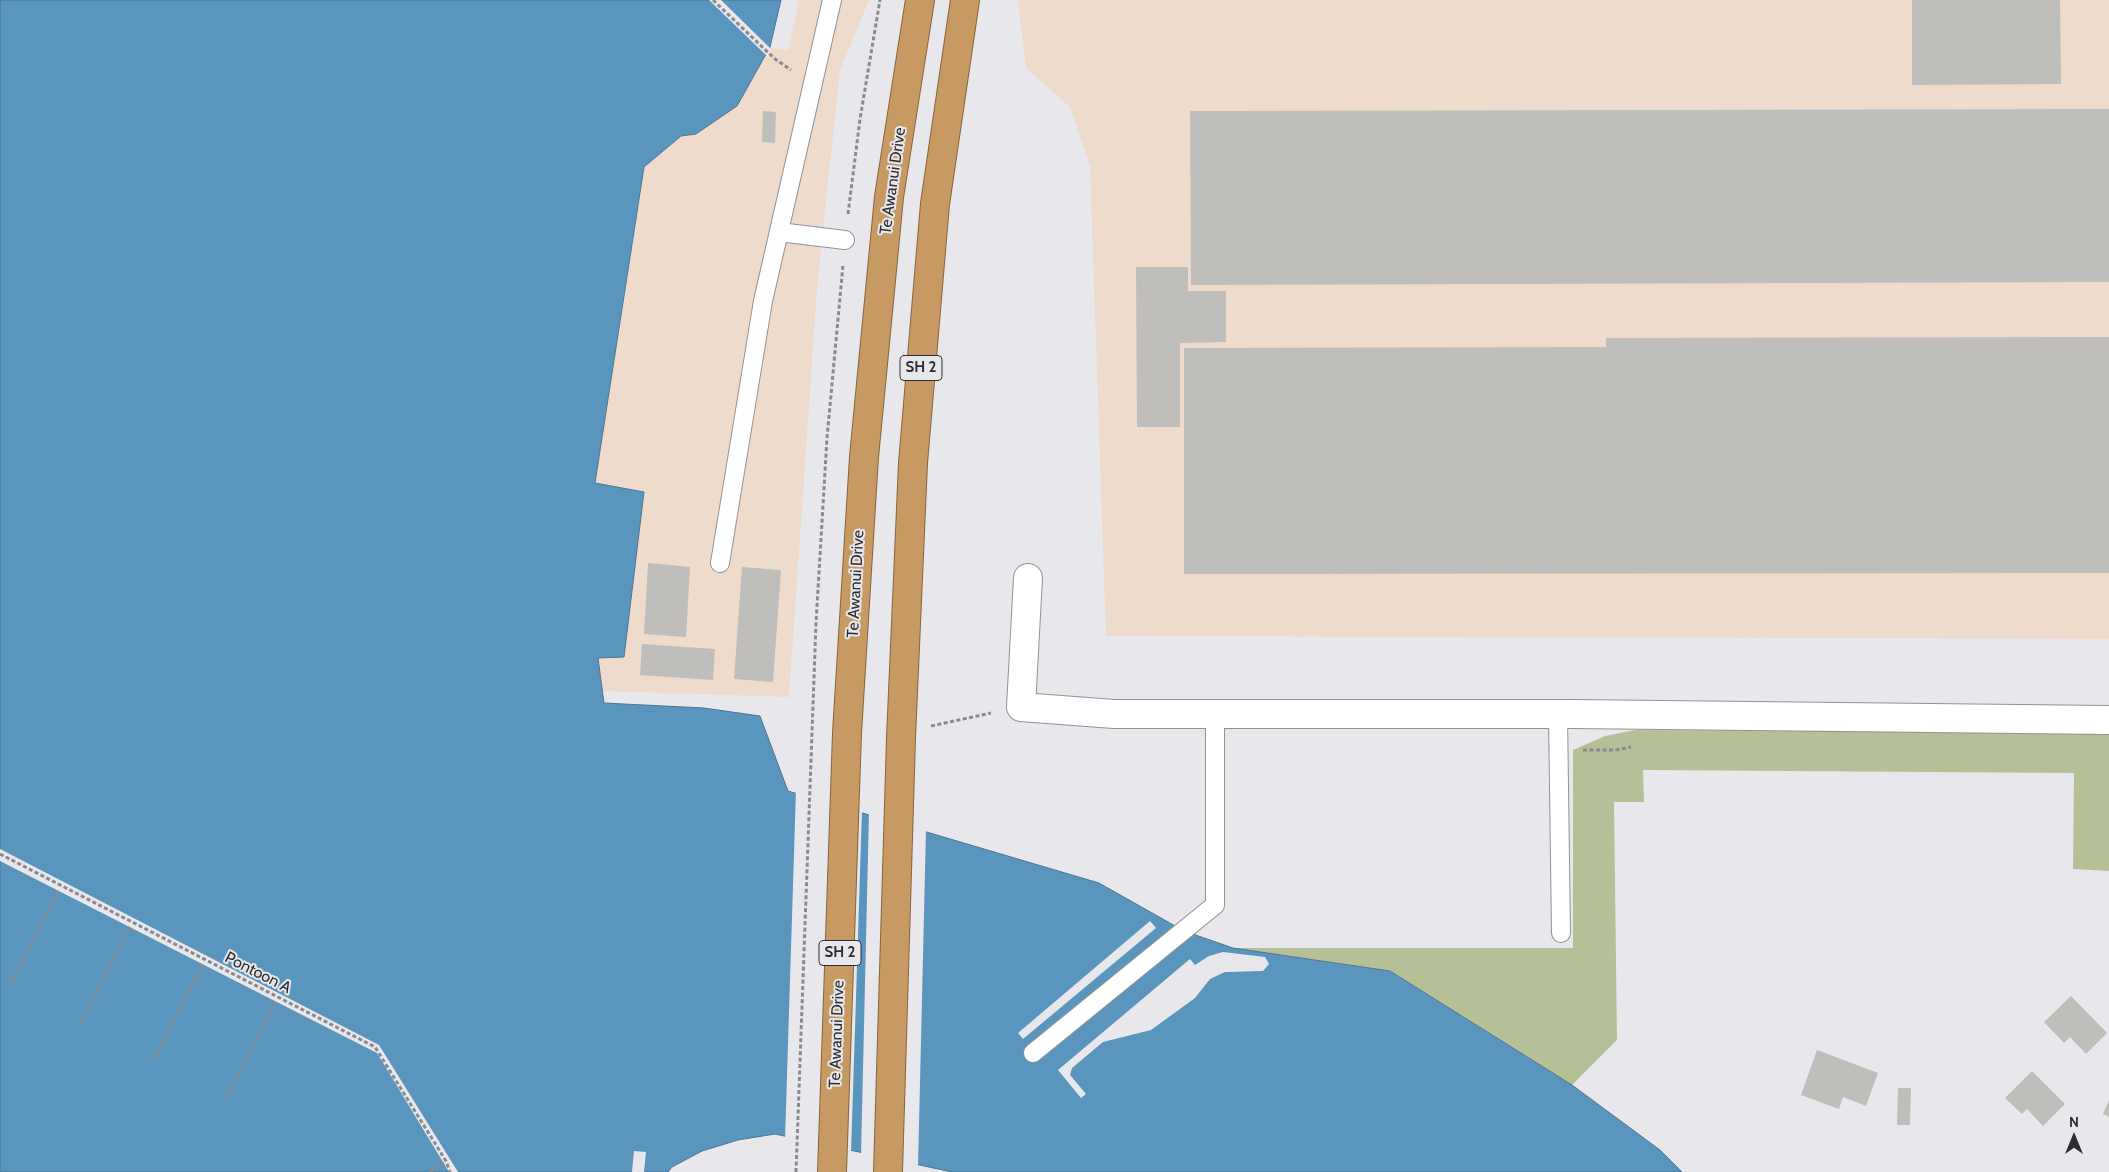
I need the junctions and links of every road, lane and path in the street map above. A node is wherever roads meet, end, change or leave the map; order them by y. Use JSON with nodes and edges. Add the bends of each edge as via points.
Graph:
{"nodes":[{"id":1,"x":714,"y":0,"type":"edge"},
{"id":2,"x":832,"y":0,"type":"edge"},
{"id":3,"x":880,"y":0,"type":"edge"},
{"id":4,"x":920,"y":0,"type":"edge"},
{"id":5,"x":965,"y":0,"type":"edge"},
{"id":6,"x":775,"y":59,"type":"dead end"},
{"id":7,"x":779,"y":232,"type":"junction"},
{"id":8,"x":845,"y":240,"type":"junction"},
{"id":9,"x":720,"y":563,"type":"dead end"},
{"id":10,"x":1028,"y":578,"type":"dead end"},
{"id":11,"x":1021,"y":707,"type":"junction"},
{"id":12,"x":1215,"y":714,"type":"junction"},
{"id":13,"x":1558,"y":714,"type":"junction"},
{"id":14,"x":2109,"y":720,"type":"edge"},
{"id":15,"x":926,"y":727,"type":"dead end"},
{"id":16,"x":0,"y":854,"type":"edge"},
{"id":17,"x":58,"y":891,"type":"dead end"},
{"id":18,"x":130,"y":927,"type":"dead end"},
{"id":19,"x":1562,"y":933,"type":"dead end"},
{"id":20,"x":203,"y":964,"type":"dead end"},
{"id":21,"x":9,"y":986,"type":"dead end"},
{"id":22,"x":276,"y":1001,"type":"dead end"},
{"id":23,"x":81,"y":1023,"type":"dead end"},
{"id":24,"x":1033,"y":1053,"type":"dead end"},
{"id":25,"x":153,"y":1061,"type":"dead end"},
{"id":26,"x":226,"y":1098,"type":"dead end"},
{"id":27,"x":444,"y":1164,"type":"dead end"},
{"id":28,"x":430,"y":1172,"type":"edge"},
{"id":29,"x":450,"y":1172,"type":"edge"},
{"id":30,"x":796,"y":1172,"type":"edge"},
{"id":31,"x":832,"y":1172,"type":"edge"},
{"id":32,"x":888,"y":1172,"type":"edge"}],
"edges":[{"from":1,"to":6,"type":"path"},
{"from":2,"to":7,"type":"lane"},
{"from":3,"to":8,"type":"path","via":[[860,118]]},
{"from":4,"to":31,"type":"highway","name":"Te Awanui Drive","number":"SH 2","via":[[886,226],[864,457],[847,733]]},
{"from":5,"to":32,"type":"highway","number":"SH 2","via":[[933,224],[913,463]]},
{"from":7,"to":8,"type":"lane"},
{"from":7,"to":9,"type":"lane","via":[[762,301]]},
{"from":8,"to":30,"type":"path","via":[[827,438],[810,731]]},
{"from":10,"to":11,"type":"street"},
{"from":11,"to":12,"type":"street","via":[[1114,714]]},
{"from":11,"to":15,"type":"path"},
{"from":12,"to":13,"type":"street"},
{"from":12,"to":24,"type":"lane","via":[[1215,905]]},
{"from":13,"to":14,"type":"street"},
{"from":13,"to":19,"type":"lane"},
{"from":16,"to":29,"type":"path","name":"Pontoon A","via":[[376,1047]]},
{"from":17,"to":21,"type":"path"},
{"from":18,"to":23,"type":"path"},
{"from":20,"to":25,"type":"path"},
{"from":22,"to":26,"type":"path"},
{"from":27,"to":28,"type":"path"}]}
